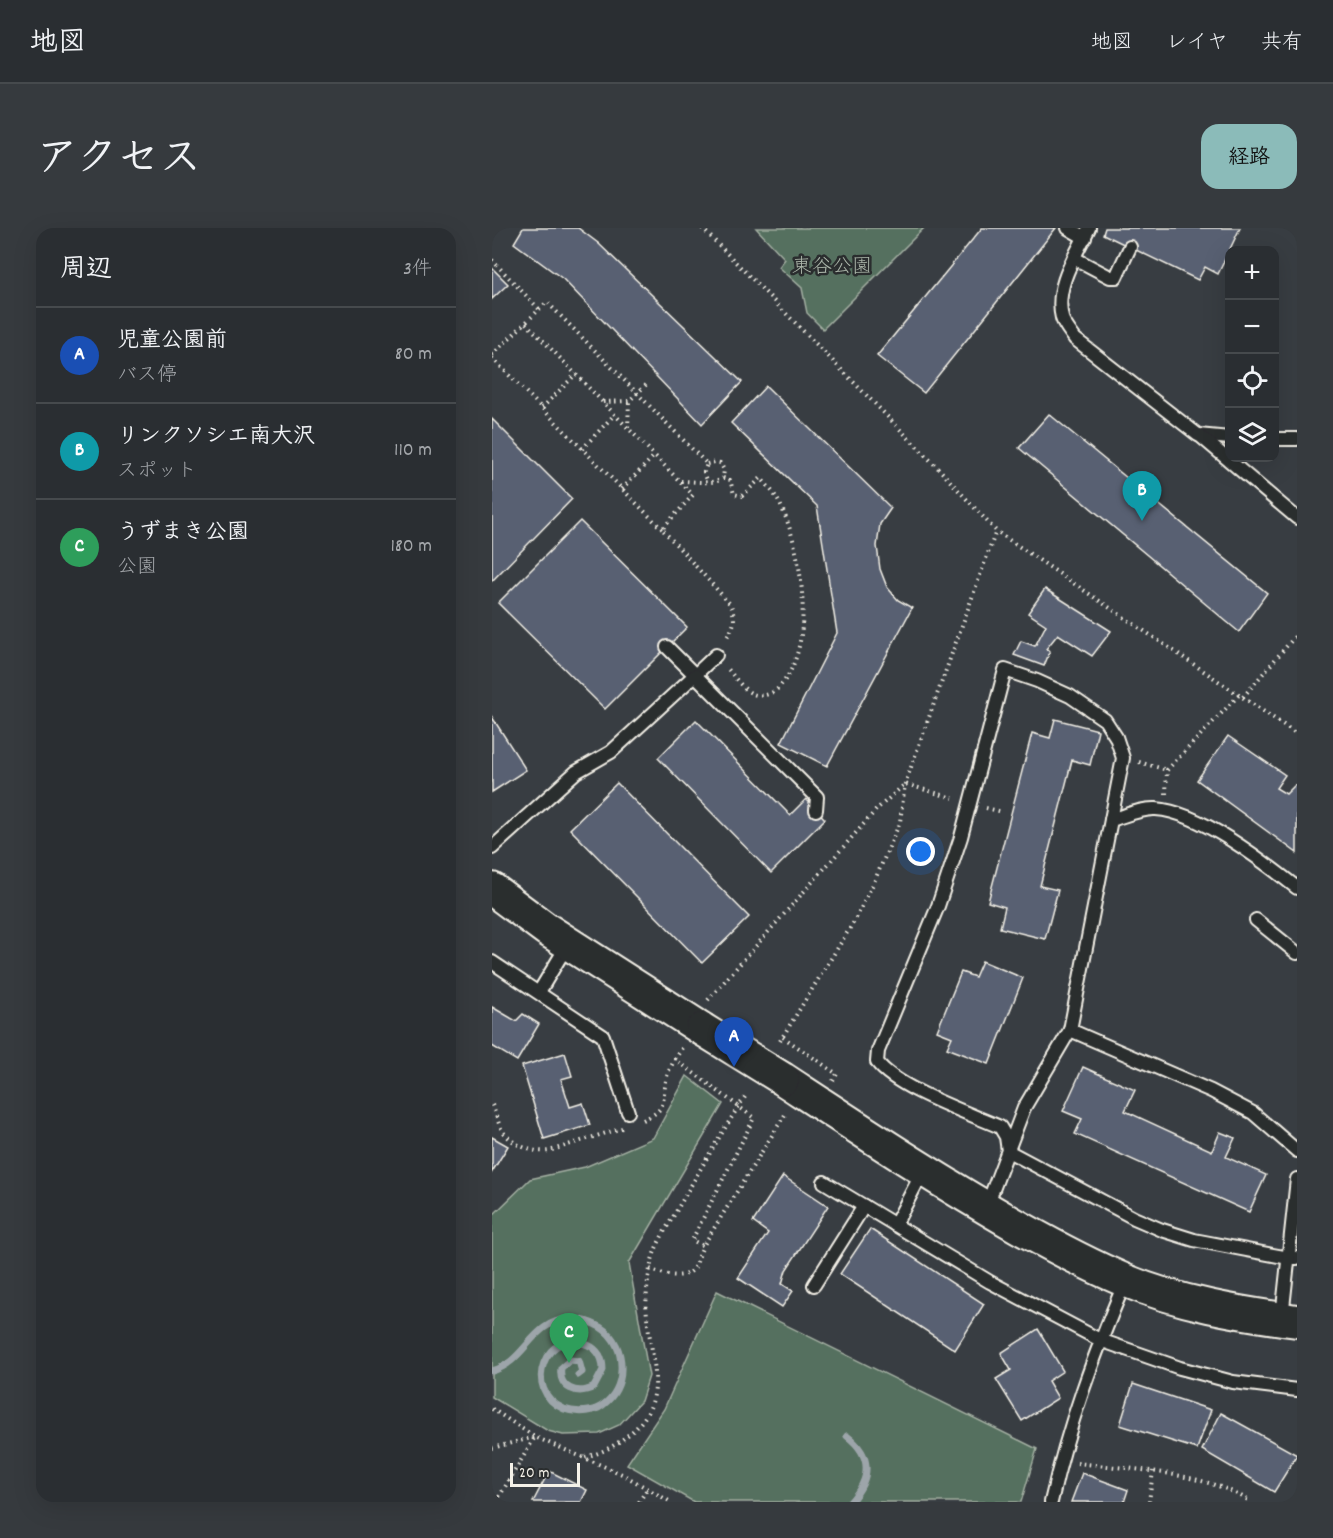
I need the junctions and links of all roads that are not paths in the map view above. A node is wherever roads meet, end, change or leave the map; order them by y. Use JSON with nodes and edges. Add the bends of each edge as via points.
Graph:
{"nodes":[{"id":1,"x":1068,"y":228,"type":"edge"},
{"id":2,"x":1087,"y":233,"type":"edge"},
{"id":3,"x":1130,"y":247,"type":"dead end"},
{"id":4,"x":1074,"y":258,"type":"junction"},
{"id":5,"x":1198,"y":435,"type":"junction"},
{"id":6,"x":1225,"y":438,"type":"edge"},
{"id":7,"x":1279,"y":439,"type":"edge"},
{"id":8,"x":1294,"y":441,"type":"edge"},
{"id":9,"x":1297,"y":518,"type":"edge"},
{"id":10,"x":667,"y":646,"type":"dead end"},
{"id":11,"x":716,"y":655,"type":"road end"},
{"id":12,"x":695,"y":675,"type":"junction"},
{"id":13,"x":816,"y":810,"type":"dead end"},
{"id":14,"x":1111,"y":820,"type":"junction"},
{"id":15,"x":492,"y":848,"type":"edge"},
{"id":16,"x":1297,"y":888,"type":"edge"},
{"id":17,"x":492,"y":890,"type":"edge"},
{"id":18,"x":1256,"y":920,"type":"dead end"},
{"id":19,"x":568,"y":944,"type":"junction"},
{"id":20,"x":1297,"y":953,"type":"edge"},
{"id":21,"x":492,"y":962,"type":"edge"},
{"id":22,"x":539,"y":992,"type":"junction"},
{"id":23,"x":1070,"y":1030,"type":"junction"},
{"id":24,"x":628,"y":1112,"type":"dead end"},
{"id":25,"x":1008,"y":1151,"type":"junction"},
{"id":26,"x":1297,"y":1151,"type":"edge"},
{"id":27,"x":923,"y":1171,"type":"junction"},
{"id":28,"x":1297,"y":1179,"type":"edge"},
{"id":29,"x":824,"y":1182,"type":"dead end"},
{"id":30,"x":864,"y":1206,"type":"junction"},
{"id":31,"x":986,"y":1208,"type":"junction"},
{"id":32,"x":895,"y":1225,"type":"junction"},
{"id":33,"x":1293,"y":1258,"type":"edge"},
{"id":34,"x":1125,"y":1281,"type":"junction"},
{"id":35,"x":814,"y":1286,"type":"dead end"},
{"id":36,"x":1290,"y":1320,"type":"edge"},
{"id":37,"x":1101,"y":1340,"type":"junction"},
{"id":38,"x":1297,"y":1390,"type":"edge"},
{"id":39,"x":1051,"y":1502,"type":"edge"}],
"edges":[{"from":1,"to":2,"type":"lane"},
{"from":2,"to":4,"type":"lane"},
{"from":3,"to":4,"type":"lane","via":[[1116,277]]},
{"from":4,"to":5,"type":"lane","via":[[1061,294],[1063,320],[1075,339]]},
{"from":5,"to":6,"type":"lane"},
{"from":5,"to":9,"type":"lane"},
{"from":7,"to":8,"type":"lane"},
{"from":10,"to":12,"type":"lane"},
{"from":11,"to":12,"type":"lane"},
{"from":12,"to":13,"type":"lane","via":[[817,797]]},
{"from":12,"to":15,"type":"lane","via":[[611,752],[576,772]]},
{"from":14,"to":16,"type":"lane","via":[[1141,811],[1165,810],[1188,818],[1258,856]]},
{"from":14,"to":23,"type":"lane"},
{"from":14,"to":25,"type":"lane","via":[[1123,758],[1105,720],[1070,696],[1005,670],[955,857],[877,1062],[883,1070],[923,1093],[1000,1127]]},
{"from":17,"to":19,"type":"street"},
{"from":18,"to":20,"type":"lane"},
{"from":19,"to":22,"type":"lane"},
{"from":19,"to":27,"type":"street","bridge":true,"via":[[697,1025],[785,1094]]},
{"from":21,"to":22,"type":"lane"},
{"from":22,"to":24,"type":"lane","via":[[603,1036]]},
{"from":23,"to":25,"type":"lane","via":[[1024,1108]]},
{"from":23,"to":26,"type":"lane","via":[[1253,1113]]},
{"from":25,"to":31,"type":"lane"},
{"from":25,"to":33,"type":"lane","via":[[1162,1230],[1194,1240]]},
{"from":27,"to":31,"type":"street"},
{"from":27,"to":32,"type":"lane"},
{"from":28,"to":33,"type":"lane"},
{"from":29,"to":30,"type":"lane"},
{"from":30,"to":32,"type":"lane"},
{"from":30,"to":35,"type":"lane"},
{"from":31,"to":34,"type":"street"},
{"from":32,"to":37,"type":"lane","via":[[990,1282]]},
{"from":33,"to":36,"type":"lane"},
{"from":34,"to":36,"type":"street","via":[[1202,1306]]},
{"from":34,"to":37,"type":"lane"},
{"from":37,"to":38,"type":"lane","via":[[1233,1382]]},
{"from":37,"to":39,"type":"lane","via":[[1059,1461]]}]}
